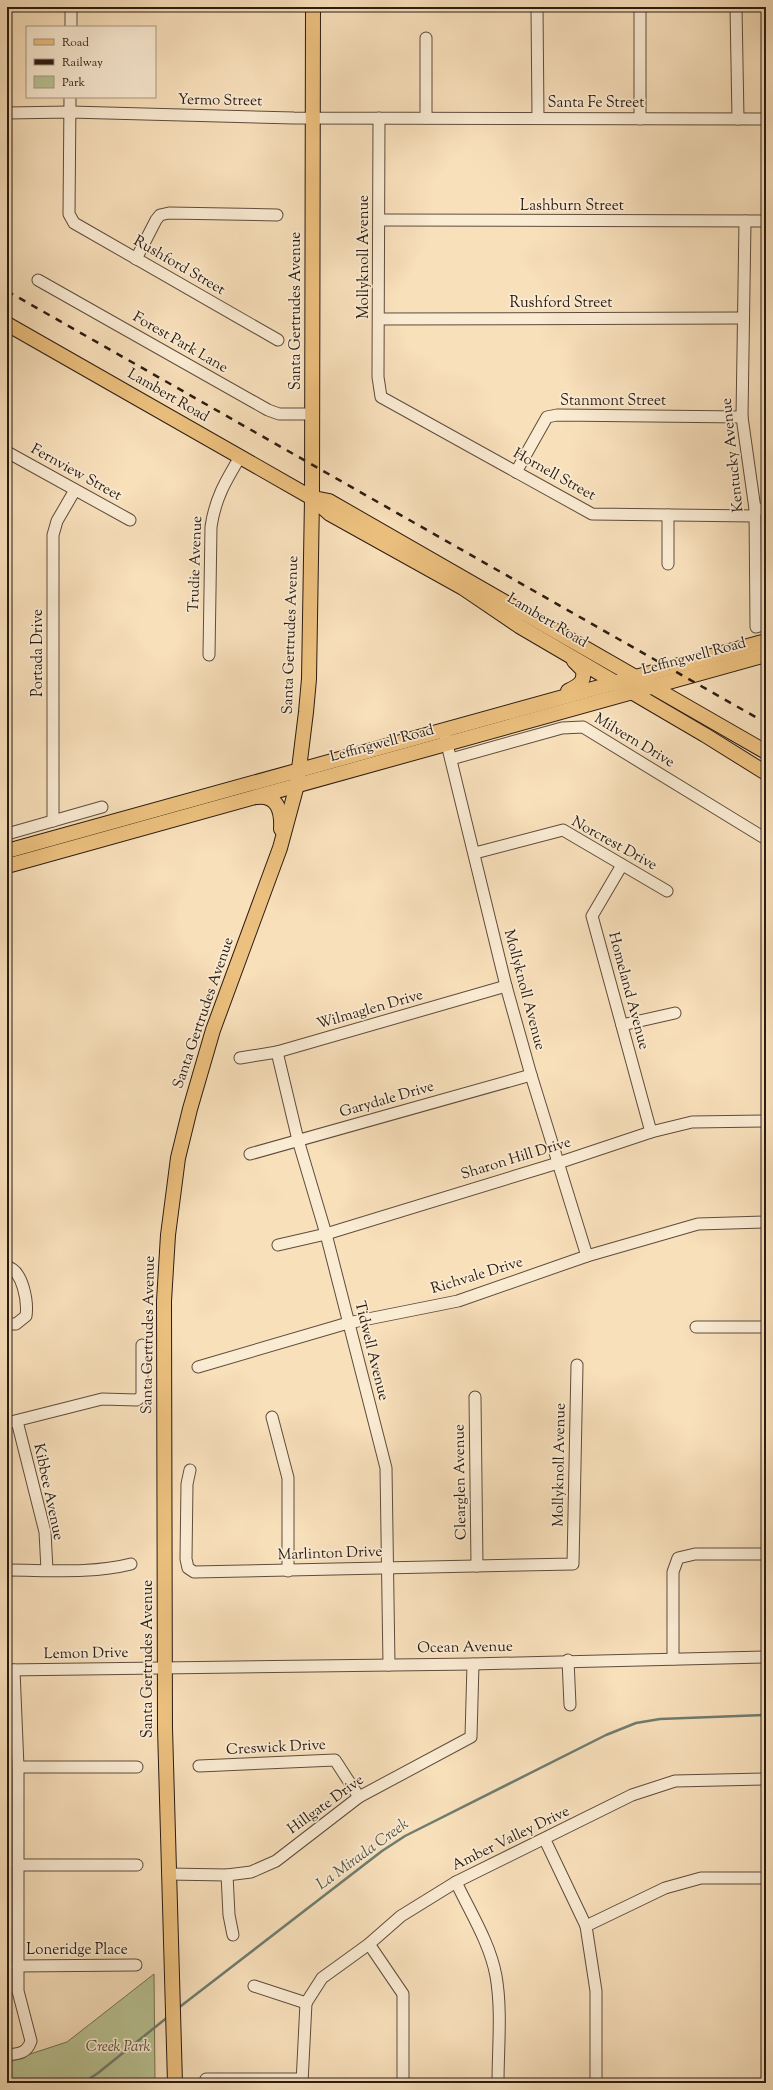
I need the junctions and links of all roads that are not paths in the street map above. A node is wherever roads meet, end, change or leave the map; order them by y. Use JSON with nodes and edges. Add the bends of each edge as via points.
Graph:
{"nodes":[{"id":1,"x":71,"y":7,"type":"edge"},
{"id":2,"x":313,"y":7,"type":"edge"},
{"id":3,"x":537,"y":7,"type":"edge"},
{"id":4,"x":640,"y":7,"type":"edge"},
{"id":5,"x":736,"y":7,"type":"edge"},
{"id":6,"x":71,"y":26,"type":"edge"},
{"id":7,"x":426,"y":38,"type":"dead end"},
{"id":8,"x":70,"y":98,"type":"edge"},
{"id":9,"x":70,"y":112,"type":"junction"},
{"id":10,"x":7,"y":113,"type":"edge"},
{"id":11,"x":312,"y":117,"type":"junction"},
{"id":12,"x":379,"y":118,"type":"junction"},
{"id":13,"x":426,"y":118,"type":"junction"},
{"id":14,"x":538,"y":118,"type":"junction"},
{"id":15,"x":738,"y":118,"type":"junction"},
{"id":16,"x":640,"y":119,"type":"junction"},
{"id":17,"x":766,"y":119,"type":"edge"},
{"id":18,"x":277,"y":215,"type":"dead end"},
{"id":19,"x":379,"y":220,"type":"junction"},
{"id":20,"x":745,"y":221,"type":"junction"},
{"id":21,"x":766,"y":221,"type":"edge"},
{"id":22,"x":136,"y":259,"type":"junction"},
{"id":23,"x":38,"y":280,"type":"dead end"},
{"id":24,"x":743,"y":318,"type":"junction"},
{"id":25,"x":379,"y":319,"type":"junction"},
{"id":26,"x":7,"y":324,"type":"edge"},
{"id":27,"x":278,"y":340,"type":"dead end"},
{"id":28,"x":381,"y":397,"type":"joint"},
{"id":29,"x":312,"y":414,"type":"junction"},
{"id":30,"x":742,"y":417,"type":"junction"},
{"id":31,"x":7,"y":452,"type":"edge"},
{"id":32,"x":240,"y":457,"type":"junction"},
{"id":33,"x":516,"y":472,"type":"junction"},
{"id":34,"x":75,"y":490,"type":"junction"},
{"id":35,"x":312,"y":498,"type":"junction"},
{"id":36,"x":758,"y":512,"type":"edge"},
{"id":37,"x":668,"y":515,"type":"junction"},
{"id":38,"x":130,"y":520,"type":"dead end"},
{"id":39,"x":668,"y":564,"type":"dead end"},
{"id":40,"x":766,"y":624,"type":"edge"},
{"id":41,"x":766,"y":640,"type":"edge"},
{"id":42,"x":550,"y":644,"type":"junction"},
{"id":43,"x":209,"y":655,"type":"dead end"},
{"id":44,"x":766,"y":655,"type":"edge"},
{"id":45,"x":636,"y":676,"type":"junction"},
{"id":46,"x":681,"y":678,"type":"junction"},
{"id":47,"x":615,"y":682,"type":"junction"},
{"id":48,"x":652,"y":686,"type":"junction"},
{"id":49,"x":632,"y":692,"type":"junction"},
{"id":50,"x":556,"y":698,"type":"junction"},
{"id":51,"x":712,"y":720,"type":"junction"},
{"id":52,"x":444,"y":729,"type":"junction"},
{"id":53,"x":447,"y":743,"type":"junction"},
{"id":54,"x":766,"y":752,"type":"edge"},
{"id":55,"x":451,"y":759,"type":"junction"},
{"id":56,"x":299,"y":769,"type":"junction"},
{"id":57,"x":766,"y":773,"type":"edge"},
{"id":58,"x":297,"y":785,"type":"junction"},
{"id":59,"x":252,"y":798,"type":"junction"},
{"id":60,"x":102,"y":808,"type":"dead end"},
{"id":61,"x":53,"y":821,"type":"junction"},
{"id":62,"x":7,"y":834,"type":"edge"},
{"id":63,"x":766,"y":839,"type":"edge"},
{"id":64,"x":280,"y":848,"type":"junction"},
{"id":65,"x":7,"y":851,"type":"edge"},
{"id":66,"x":475,"y":853,"type":"junction"},
{"id":67,"x":622,"y":865,"type":"junction"},
{"id":68,"x":7,"y":866,"type":"edge"},
{"id":69,"x":667,"y":891,"type":"dead end"},
{"id":70,"x":506,"y":986,"type":"junction"},
{"id":71,"x":675,"y":1013,"type":"dead end"},
{"id":72,"x":622,"y":1025,"type":"junction"},
{"id":73,"x":277,"y":1052,"type":"junction"},
{"id":74,"x":240,"y":1058,"type":"dead end"},
{"id":75,"x":531,"y":1075,"type":"junction"},
{"id":76,"x":766,"y":1121,"type":"edge"},
{"id":77,"x":651,"y":1132,"type":"junction"},
{"id":78,"x":298,"y":1140,"type":"junction"},
{"id":79,"x":250,"y":1154,"type":"dead end"},
{"id":80,"x":558,"y":1163,"type":"junction"},
{"id":81,"x":766,"y":1222,"type":"edge"},
{"id":82,"x":326,"y":1234,"type":"junction"},
{"id":83,"x":278,"y":1245,"type":"dead end"},
{"id":84,"x":587,"y":1256,"type":"junction"},
{"id":85,"x":7,"y":1267,"type":"edge"},
{"id":86,"x":348,"y":1323,"type":"junction"},
{"id":87,"x":7,"y":1324,"type":"edge"},
{"id":88,"x":696,"y":1327,"type":"dead end"},
{"id":89,"x":766,"y":1327,"type":"edge"},
{"id":90,"x":142,"y":1345,"type":"dead end"},
{"id":91,"x":577,"y":1365,"type":"dead end"},
{"id":92,"x":198,"y":1367,"type":"dead end"},
{"id":93,"x":475,"y":1397,"type":"dead end"},
{"id":94,"x":272,"y":1416,"type":"dead end"},
{"id":95,"x":12,"y":1422,"type":"edge"},
{"id":96,"x":190,"y":1470,"type":"dead end"},
{"id":97,"x":766,"y":1554,"type":"edge"},
{"id":98,"x":131,"y":1564,"type":"dead end"},
{"id":99,"x":573,"y":1564,"type":"joint"},
{"id":100,"x":477,"y":1566,"type":"junction"},
{"id":101,"x":388,"y":1568,"type":"junction"},
{"id":102,"x":7,"y":1570,"type":"edge"},
{"id":103,"x":47,"y":1570,"type":"junction"},
{"id":104,"x":288,"y":1571,"type":"junction"},
{"id":105,"x":766,"y":1657,"type":"edge"},
{"id":106,"x":673,"y":1659,"type":"junction"},
{"id":107,"x":568,"y":1660,"type":"junction"},
{"id":108,"x":473,"y":1664,"type":"junction"},
{"id":109,"x":389,"y":1665,"type":"junction"},
{"id":110,"x":165,"y":1669,"type":"junction"},
{"id":111,"x":10,"y":1670,"type":"edge"},
{"id":112,"x":570,"y":1705,"type":"dead end"},
{"id":113,"x":199,"y":1766,"type":"dead end"},
{"id":114,"x":18,"y":1767,"type":"junction"},
{"id":115,"x":137,"y":1767,"type":"dead end"},
{"id":116,"x":766,"y":1780,"type":"edge"},
{"id":117,"x":359,"y":1797,"type":"junction"},
{"id":118,"x":545,"y":1840,"type":"junction"},
{"id":119,"x":18,"y":1865,"type":"junction"},
{"id":120,"x":137,"y":1865,"type":"dead end"},
{"id":121,"x":168,"y":1874,"type":"junction"},
{"id":122,"x":227,"y":1875,"type":"junction"},
{"id":123,"x":766,"y":1878,"type":"edge"},
{"id":124,"x":456,"y":1882,"type":"junction"},
{"id":125,"x":586,"y":1926,"type":"junction"},
{"id":126,"x":233,"y":1935,"type":"dead end"},
{"id":127,"x":370,"y":1944,"type":"junction"},
{"id":128,"x":136,"y":1965,"type":"dead end"},
{"id":129,"x":18,"y":1966,"type":"junction"},
{"id":130,"x":254,"y":1986,"type":"dead end"},
{"id":131,"x":306,"y":2003,"type":"junction"},
{"id":132,"x":7,"y":2055,"type":"edge"},
{"id":133,"x":206,"y":2079,"type":"dead end"},
{"id":134,"x":302,"y":2081,"type":"edge"},
{"id":135,"x":175,"y":2083,"type":"edge"},
{"id":136,"x":403,"y":2083,"type":"edge"},
{"id":137,"x":498,"y":2083,"type":"edge"},
{"id":138,"x":596,"y":2083,"type":"edge"}],
"edges":[{"from":1,"to":6,"type":"street"},
{"from":2,"to":11,"type":"main road","name":"Santa Gertrudes Avenue"},
{"from":3,"to":14,"type":"street"},
{"from":4,"to":16,"type":"street"},
{"from":5,"to":15,"type":"street"},
{"from":7,"to":13,"type":"street"},
{"from":8,"to":9,"type":"street"},
{"from":9,"to":10,"type":"street","name":"Yermo Street"},
{"from":9,"to":11,"type":"street","name":"Yermo Street"},
{"from":9,"to":22,"type":"street","name":"Rushford Street","via":[[69,214],[74,223]]},
{"from":11,"to":12,"type":"street","name":"Santa Fe Street"},
{"from":11,"to":29,"type":"main road","name":"Santa Gertrudes Avenue"},
{"from":12,"to":13,"type":"street","name":"Santa Fe Street"},
{"from":12,"to":19,"type":"street","name":"Mollyknoll Avenue"},
{"from":13,"to":14,"type":"street","name":"Santa Fe Street"},
{"from":14,"to":16,"type":"street","name":"Santa Fe Street"},
{"from":15,"to":16,"type":"street","name":"Santa Fe Street"},
{"from":15,"to":17,"type":"street","name":"Santa Fe Street"},
{"from":18,"to":22,"type":"street","via":[[160,215]]},
{"from":19,"to":20,"type":"street","name":"Lashburn Street"},
{"from":19,"to":25,"type":"street","name":"Mollyknoll Avenue"},
{"from":20,"to":21,"type":"street","name":"Lashburn Street"},
{"from":20,"to":24,"type":"street","name":"Kentucky Avenue"},
{"from":22,"to":27,"type":"street","name":"Rushford Street"},
{"from":23,"to":29,"type":"street","name":"Forest Park Lane","via":[[268,410],[279,414]]},
{"from":24,"to":25,"type":"street","name":"Rushford Street"},
{"from":24,"to":30,"type":"street","name":"Kentucky Avenue"},
{"from":25,"to":28,"type":"street","name":"Mollyknoll Avenue","via":[[378,377]]},
{"from":26,"to":32,"type":"main road","name":"Lambert Road"},
{"from":28,"to":33,"type":"street","name":"Hornell Street"},
{"from":29,"to":35,"type":"main road","name":"Santa Gertrudes Avenue"},
{"from":30,"to":33,"type":"street","name":"Stanmont Street","via":[[547,417]]},
{"from":30,"to":36,"type":"street","name":"Kentucky Avenue"},
{"from":31,"to":34,"type":"street","name":"Fernview Street"},
{"from":32,"to":35,"type":"main road","name":"Lambert Road"},
{"from":32,"to":43,"type":"street","name":"Trudie Avenue","via":[[213,507]]},
{"from":33,"to":37,"type":"street","name":"Hornell Street","via":[[592,514]]},
{"from":34,"to":38,"type":"street","name":"Fernview Street"},
{"from":34,"to":61,"type":"street","name":"Portada Drive","via":[[57,521],[53,535]]},
{"from":35,"to":42,"type":"main road","name":"Lambert Road","via":[[330,514],[463,588]]},
{"from":35,"to":45,"type":"main road","name":"Lambert Road","via":[[329,501]]},
{"from":35,"to":56,"type":"main road","name":"Santa Gertrudes Avenue","via":[[309,679]]},
{"from":36,"to":37,"type":"street","name":"Hornell Street"},
{"from":36,"to":40,"type":"street","name":"Kentucky Avenue","via":[[756,627]]},
{"from":37,"to":39,"type":"street"},
{"from":41,"to":45,"type":"main road","name":"Leffingwell Road"},
{"from":42,"to":47,"type":"main road","name":"Lambert Road"},
{"from":42,"to":50,"type":"main road","via":[[580,666],[584,675],[580,685]]},
{"from":44,"to":46,"type":"main road","name":"Leffingwell Road"},
{"from":45,"to":47,"type":"main road","name":"Leffingwell Road"},
{"from":45,"to":48,"type":"main road","name":"Lambert Road"},
{"from":46,"to":48,"type":"main road","name":"Leffingwell Road"},
{"from":46,"to":51,"type":"main road","via":[[679,691]]},
{"from":47,"to":49,"type":"main road","name":"Lambert Road"},
{"from":47,"to":50,"type":"main road","name":"Leffingwell Road"},
{"from":48,"to":49,"type":"main road","name":"Leffingwell Road"},
{"from":48,"to":51,"type":"main road","name":"Lambert Road"},
{"from":49,"to":53,"type":"main road","name":"Leffingwell Road"},
{"from":49,"to":57,"type":"main road","name":"Lambert Road"},
{"from":50,"to":52,"type":"main road","name":"Leffingwell Road"},
{"from":51,"to":54,"type":"main road","name":"Lambert Road"},
{"from":52,"to":53,"type":"street","name":"Mollyknoll Avenue"},
{"from":52,"to":56,"type":"main road","name":"Leffingwell Road"},
{"from":53,"to":55,"type":"street","name":"Mollyknoll Avenue"},
{"from":53,"to":58,"type":"main road","name":"Leffingwell Road"},
{"from":55,"to":63,"type":"street","name":"Milvern Drive","via":[[562,728],[583,727]]},
{"from":55,"to":66,"type":"street","name":"Mollyknoll Avenue"},
{"from":56,"to":58,"type":"main road","name":"Santa Gertrudes Avenue"},
{"from":56,"to":65,"type":"main road","name":"Leffingwell Road"},
{"from":58,"to":59,"type":"main road","name":"Leffingwell Road"},
{"from":58,"to":64,"type":"main road","name":"Santa Gertrudes Avenue"},
{"from":59,"to":64,"type":"main road","via":[[269,798],[279,808]]},
{"from":59,"to":68,"type":"main road","name":"Leffingwell Road"},
{"from":60,"to":61,"type":"street"},
{"from":61,"to":62,"type":"street"},
{"from":64,"to":110,"type":"main road","name":"Santa Gertrudes Avenue","via":[[213,1030],[178,1158],[168,1235],[164,1301]]},
{"from":66,"to":67,"type":"street","name":"Norcrest Drive","via":[[563,830]]},
{"from":66,"to":70,"type":"street","name":"Mollyknoll Avenue"},
{"from":67,"to":69,"type":"street","name":"Norcrest Drive"},
{"from":67,"to":72,"type":"street","name":"Homeland Avenue","via":[[592,916]]},
{"from":70,"to":73,"type":"street","name":"Wilmaglen Drive"},
{"from":70,"to":75,"type":"street","name":"Mollyknoll Avenue"},
{"from":71,"to":72,"type":"street"},
{"from":72,"to":77,"type":"street","name":"Homeland Avenue"},
{"from":73,"to":74,"type":"street","name":"Wilmaglen Drive"},
{"from":73,"to":78,"type":"street","name":"Tidwell Avenue"},
{"from":75,"to":78,"type":"street","name":"Garydale Drive"},
{"from":75,"to":80,"type":"street","name":"Mollyknoll Avenue"},
{"from":76,"to":77,"type":"street","name":"Sharon Hill Drive","via":[[692,1122]]},
{"from":77,"to":80,"type":"street","name":"Sharon Hill Drive"},
{"from":78,"to":79,"type":"street","name":"Garydale Drive"},
{"from":78,"to":82,"type":"street","name":"Tidwell Avenue"},
{"from":80,"to":82,"type":"street","name":"Sharon Hill Drive"},
{"from":80,"to":84,"type":"street","name":"Mollyknoll Avenue"},
{"from":81,"to":84,"type":"street","name":"Richvale Drive","via":[[698,1224]]},
{"from":82,"to":83,"type":"street","name":"Sharon Hill Drive"},
{"from":82,"to":86,"type":"street","name":"Tidwell Avenue"},
{"from":84,"to":86,"type":"street","name":"Richvale Drive","via":[[458,1301]]},
{"from":85,"to":87,"type":"street","via":[[18,1274],[28,1306],[26,1316],[16,1324]]},
{"from":86,"to":92,"type":"street","name":"Richvale Drive"},
{"from":86,"to":101,"type":"street","name":"Tidwell Avenue","via":[[386,1468]]},
{"from":88,"to":89,"type":"street"},
{"from":90,"to":95,"type":"street","via":[[143,1388],[142,1396],[137,1400],[102,1399]]},
{"from":91,"to":99,"type":"street","name":"Mollyknoll Avenue"},
{"from":93,"to":100,"type":"street","name":"Clearglen Avenue"},
{"from":94,"to":104,"type":"street","via":[[288,1478]]},
{"from":95,"to":103,"type":"street","name":"Kibbee Avenue","via":[[44,1532]]},
{"from":96,"to":104,"type":"street","name":"Marlinton Drive","via":[[187,1484],[188,1568],[194,1572]]},
{"from":97,"to":106,"type":"street","via":[[695,1554],[678,1558],[673,1572]]},
{"from":98,"to":103,"type":"street","via":[[114,1568]]},
{"from":99,"to":100,"type":"street","name":"Marlinton Drive"},
{"from":100,"to":101,"type":"street","name":"Marlinton Drive"},
{"from":101,"to":104,"type":"street","name":"Marlinton Drive"},
{"from":101,"to":109,"type":"street","name":"Tidwell Avenue"},
{"from":102,"to":103,"type":"street"},
{"from":105,"to":106,"type":"street","name":"Ocean Avenue"},
{"from":106,"to":107,"type":"street","name":"Ocean Avenue"},
{"from":107,"to":108,"type":"street","name":"Ocean Avenue"},
{"from":107,"to":112,"type":"street"},
{"from":108,"to":109,"type":"street","name":"Ocean Avenue"},
{"from":108,"to":117,"type":"street","name":"Hillgate Drive","via":[[471,1737]]},
{"from":109,"to":110,"type":"street","name":"Ocean Avenue"},
{"from":110,"to":111,"type":"street","name":"Lemon Drive"},
{"from":110,"to":121,"type":"main road","name":"Santa Gertrudes Avenue"},
{"from":111,"to":114,"type":"street"},
{"from":113,"to":117,"type":"street","name":"Creswick Drive","via":[[335,1760]]},
{"from":114,"to":115,"type":"street"},
{"from":114,"to":119,"type":"street"},
{"from":116,"to":118,"type":"street","name":"Amber Valley Drive","via":[[675,1781],[632,1795]]},
{"from":117,"to":122,"type":"street","name":"Hillgate Drive","via":[[276,1861],[251,1872]]},
{"from":118,"to":124,"type":"street","name":"Amber Valley Drive"},
{"from":118,"to":125,"type":"street"},
{"from":119,"to":120,"type":"street"},
{"from":119,"to":129,"type":"street"},
{"from":121,"to":122,"type":"street","name":"Hillgate Drive"},
{"from":121,"to":135,"type":"main road","name":"Santa Gertrudes Avenue"},
{"from":122,"to":126,"type":"street"},
{"from":123,"to":125,"type":"street","via":[[701,1878],[665,1888]]},
{"from":124,"to":127,"type":"street","name":"Amber Valley Drive","via":[[401,1916]]},
{"from":124,"to":137,"type":"street","via":[[488,1950],[496,1976]]},
{"from":125,"to":138,"type":"street","via":[[596,1991]]},
{"from":127,"to":131,"type":"street","name":"Amber Valley Drive","via":[[322,1978]]},
{"from":127,"to":136,"type":"street","via":[[402,1994]]},
{"from":128,"to":129,"type":"street","name":"Loneridge Place"},
{"from":129,"to":132,"type":"street","via":[[18,1991],[30,2034],[29,2047],[24,2052]]},
{"from":130,"to":131,"type":"street"},
{"from":131,"to":134,"type":"street"},
{"from":133,"to":134,"type":"street"}]}
